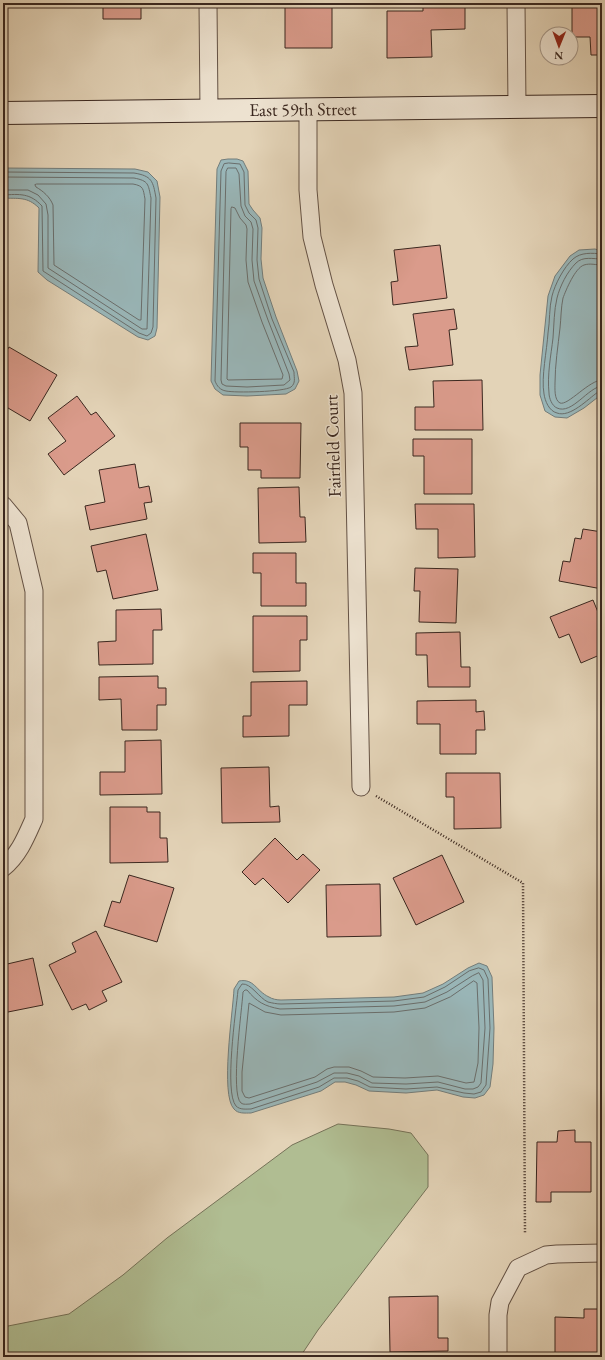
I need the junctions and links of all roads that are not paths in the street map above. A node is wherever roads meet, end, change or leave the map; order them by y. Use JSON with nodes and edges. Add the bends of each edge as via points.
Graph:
{"nodes":[{"id":1,"x":208,"y":3,"type":"edge"},
{"id":2,"x":516,"y":3,"type":"edge"},
{"id":3,"x":602,"y":106,"type":"edge"},
{"id":4,"x":517,"y":107,"type":"junction"},
{"id":5,"x":308,"y":109,"type":"junction"},
{"id":6,"x":209,"y":110,"type":"junction"},
{"id":7,"x":3,"y":113,"type":"edge"},
{"id":8,"x":3,"y":505,"type":"edge"},
{"id":9,"x":361,"y":787,"type":"road end"},
{"id":10,"x":7,"y":865,"type":"edge"},
{"id":11,"x":602,"y":1253,"type":"edge"},
{"id":12,"x":498,"y":1357,"type":"edge"}],
"edges":[{"from":1,"to":6,"type":"street"},
{"from":2,"to":4,"type":"street"},
{"from":3,"to":4,"type":"street","name":"East 59th Street"},
{"from":4,"to":5,"type":"street","name":"East 59th Street"},
{"from":5,"to":6,"type":"street","name":"East 59th Street"},
{"from":5,"to":9,"type":"street","name":"Fairfield Court","via":[[308,190],[312,236],[347,360],[353,393]]},
{"from":6,"to":7,"type":"street","name":"East 59th Street"},
{"from":8,"to":10,"type":"street","via":[[18,523],[34,591],[34,819],[25,840]]},
{"from":11,"to":12,"type":"street","via":[[546,1255],[518,1268],[500,1302]]}]}
